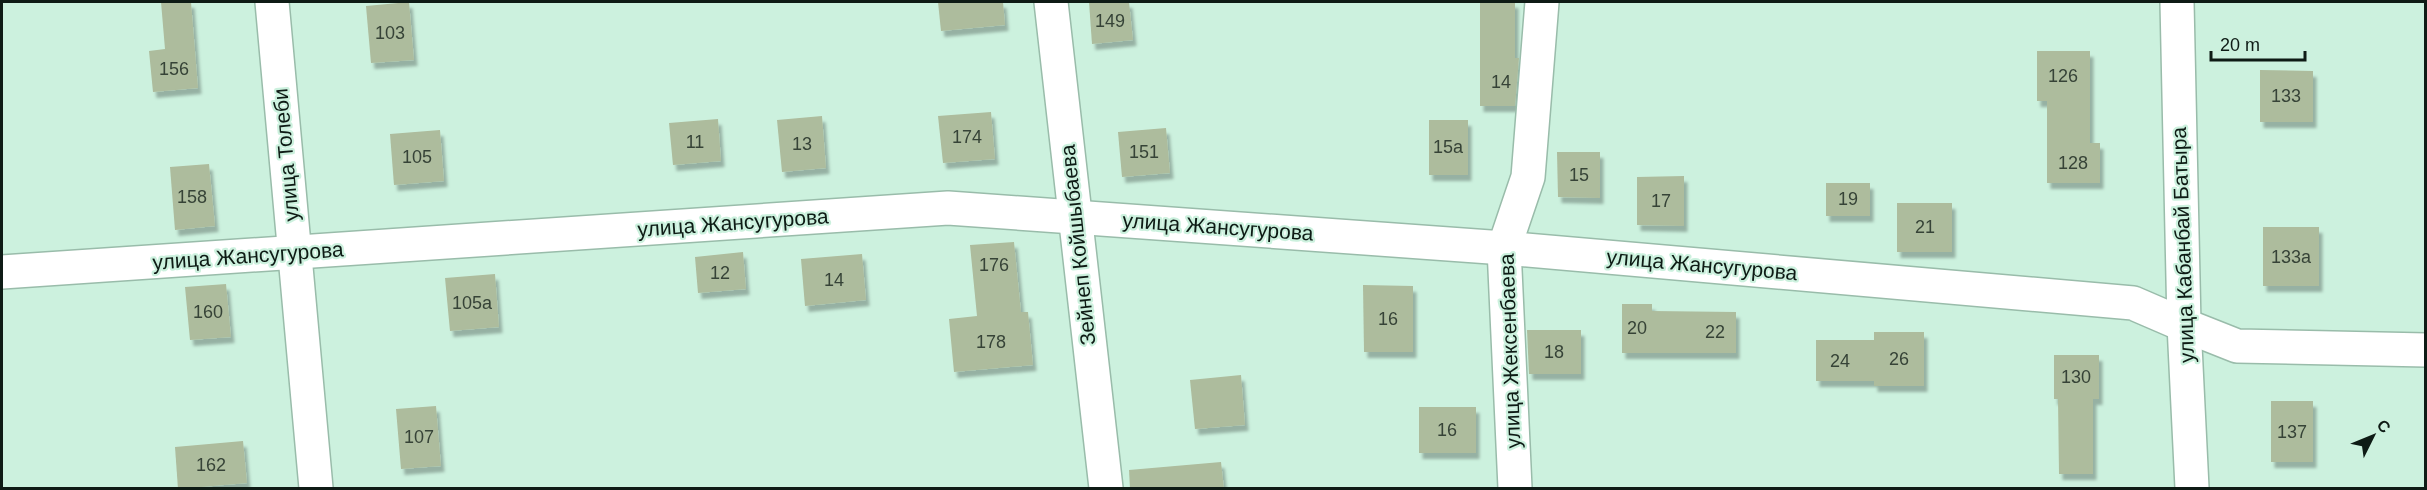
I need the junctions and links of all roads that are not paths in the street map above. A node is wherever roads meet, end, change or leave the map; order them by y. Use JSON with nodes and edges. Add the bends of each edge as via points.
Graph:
{"nodes":[{"id":1,"x":272,"y":2,"type":"edge"},
{"id":2,"x":1051,"y":2,"type":"edge"},
{"id":3,"x":1542,"y":2,"type":"edge"},
{"id":4,"x":2177,"y":2,"type":"edge"},
{"id":5,"x":1074,"y":216,"type":"junction"},
{"id":6,"x":1504,"y":248,"type":"junction"},
{"id":7,"x":294,"y":253,"type":"junction"},
{"id":8,"x":2,"y":273,"type":"edge"},
{"id":9,"x":2184,"y":325,"type":"junction"},
{"id":10,"x":2426,"y":351,"type":"edge"},
{"id":11,"x":316,"y":489,"type":"edge"},
{"id":12,"x":1106,"y":489,"type":"edge"},
{"id":13,"x":1515,"y":489,"type":"edge"},
{"id":14,"x":2192,"y":489,"type":"edge"}],
"edges":[{"from":1,"to":7,"type":"street","name":"улица Толеби"},
{"from":2,"to":5,"type":"street","name":"Зейнеп Койшыбаева"},
{"from":3,"to":6,"type":"street","name":"улица Жексенбаева","via":[[1528,177]]},
{"from":4,"to":9,"type":"street","name":"улица Кабанбай Батыра"},
{"from":5,"to":6,"type":"street","name":"улица Жансугурова"},
{"from":5,"to":7,"type":"street","name":"улица Жансугурова","via":[[948,208]]},
{"from":5,"to":12,"type":"street","name":"Зейнеп Койшыбаева"},
{"from":6,"to":9,"type":"street","name":"улица Жансугурова","via":[[2133,303]]},
{"from":6,"to":13,"type":"street","name":"улица Жексенбаева"},
{"from":7,"to":8,"type":"street","name":"улица Жансугурова"},
{"from":7,"to":11,"type":"street","name":"улица Толеби"},
{"from":9,"to":10,"type":"street","name":"улица Жансугурова","via":[[2236,346]]},
{"from":9,"to":14,"type":"street","name":"улица Кабанбай Батыра"}]}
